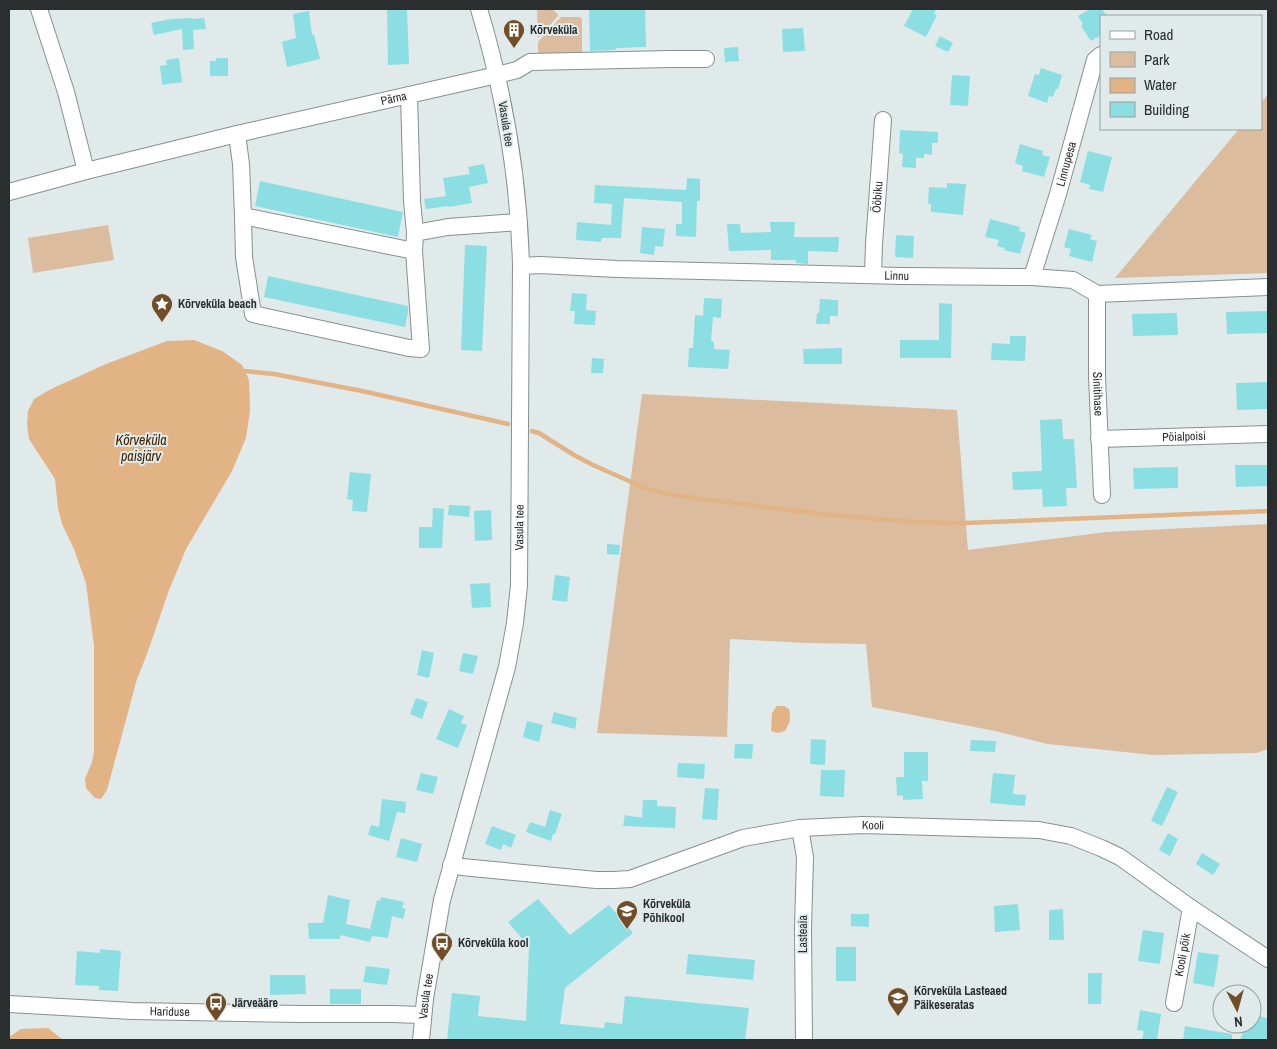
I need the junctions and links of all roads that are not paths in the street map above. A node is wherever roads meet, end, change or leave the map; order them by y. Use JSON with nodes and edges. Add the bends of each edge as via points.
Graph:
{"nodes":[{"id":1,"x":39,"y":9,"type":"edge"},
{"id":2,"x":479,"y":9,"type":"edge"},
{"id":3,"x":1100,"y":56,"type":"edge"},
{"id":4,"x":706,"y":59,"type":"dead end"},
{"id":5,"x":497,"y":75,"type":"junction"},
{"id":6,"x":409,"y":95,"type":"junction"},
{"id":7,"x":884,"y":120,"type":"dead end"},
{"id":8,"x":237,"y":134,"type":"junction"},
{"id":9,"x":86,"y":171,"type":"junction"},
{"id":10,"x":9,"y":192,"type":"edge"},
{"id":11,"x":243,"y":216,"type":"junction"},
{"id":12,"x":519,"y":222,"type":"junction"},
{"id":13,"x":415,"y":233,"type":"junction"},
{"id":14,"x":414,"y":251,"type":"junction"},
{"id":15,"x":521,"y":266,"type":"junction"},
{"id":16,"x":874,"y":275,"type":"junction"},
{"id":17,"x":1032,"y":277,"type":"junction"},
{"id":18,"x":1268,"y":287,"type":"edge"},
{"id":19,"x":1097,"y":294,"type":"junction"},
{"id":20,"x":1268,"y":434,"type":"edge"},
{"id":21,"x":1099,"y":439,"type":"junction"},
{"id":22,"x":1102,"y":496,"type":"dead end"},
{"id":23,"x":800,"y":828,"type":"junction"},
{"id":24,"x":451,"y":865,"type":"junction"},
{"id":25,"x":1192,"y":908,"type":"junction"},
{"id":26,"x":1268,"y":959,"type":"edge"},
{"id":27,"x":1174,"y":1003,"type":"dead end"},
{"id":28,"x":9,"y":1004,"type":"edge"},
{"id":29,"x":422,"y":1015,"type":"junction"},
{"id":30,"x":421,"y":1040,"type":"edge"},
{"id":31,"x":804,"y":1040,"type":"edge"}],
"edges":[{"from":1,"to":9,"type":"street","via":[[66,92]]},
{"from":2,"to":5,"type":"street","name":"Vasula tee"},
{"from":3,"to":17,"type":"street","name":"Linnupesa","via":[[1095,60]]},
{"from":4,"to":5,"type":"street","name":"Pärna","via":[[530,62],[517,70]]},
{"from":5,"to":6,"type":"street","name":"Pärna"},
{"from":5,"to":12,"type":"street","name":"Vasula tee"},
{"from":6,"to":8,"type":"street","name":"Pärna"},
{"from":6,"to":13,"type":"street"},
{"from":7,"to":16,"type":"street","name":"Ööbiku"},
{"from":8,"to":9,"type":"street","name":"Pärna"},
{"from":8,"to":11,"type":"street"},
{"from":9,"to":10,"type":"street","name":"Pärna"},
{"from":11,"to":14,"type":"street"},
{"from":11,"to":14,"type":"street","via":[[244,258],[253,314],[420,349]]},
{"from":12,"to":13,"type":"street"},
{"from":12,"to":15,"type":"street","name":"Vasula tee"},
{"from":13,"to":14,"type":"street"},
{"from":15,"to":16,"type":"street","name":"Linnu"},
{"from":15,"to":24,"type":"street","name":"Vasula tee","via":[[519,576],[515,623],[507,667]]},
{"from":16,"to":17,"type":"street","name":"Linnu"},
{"from":17,"to":19,"type":"street","name":"Linnu","via":[[1073,280]]},
{"from":18,"to":19,"type":"street"},
{"from":19,"to":21,"type":"street","name":"Sinitihase"},
{"from":20,"to":21,"type":"street","name":"Pöialpoisi"},
{"from":21,"to":22,"type":"street","name":"Sinitihase"},
{"from":23,"to":24,"type":"street","name":"Kooli","via":[[743,838],[622,879],[596,880]]},
{"from":23,"to":25,"type":"street","name":"Kooli","via":[[863,825],[940,827],[1039,830],[1071,836],[1120,857]]},
{"from":23,"to":31,"type":"street","name":"Lasteaia","via":[[805,857]]},
{"from":24,"to":29,"type":"street","name":"Vasula tee"},
{"from":25,"to":26,"type":"street","name":"Kooli"},
{"from":25,"to":27,"type":"street","name":"Kooli põik"},
{"from":28,"to":29,"type":"street","name":"Hariduse","via":[[132,1011]]},
{"from":29,"to":30,"type":"street","name":"Vasula tee"}]}
